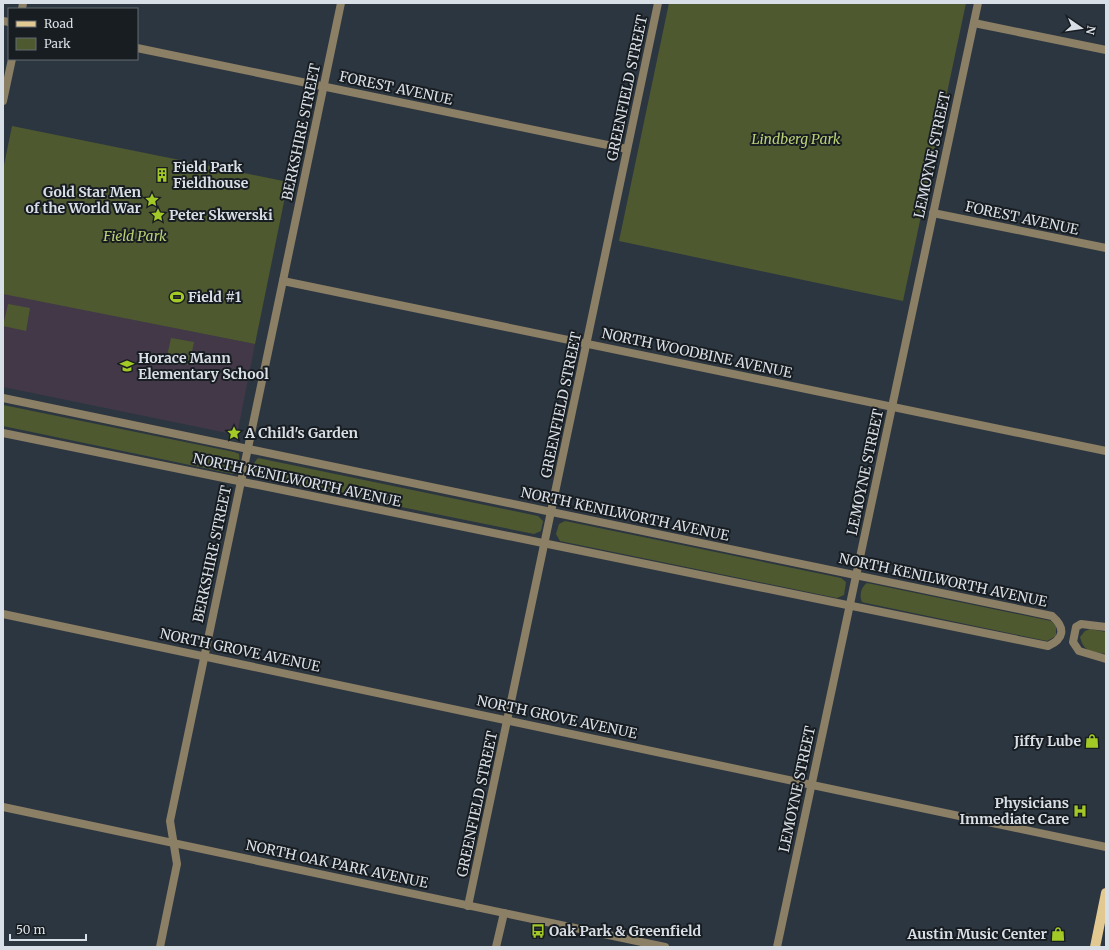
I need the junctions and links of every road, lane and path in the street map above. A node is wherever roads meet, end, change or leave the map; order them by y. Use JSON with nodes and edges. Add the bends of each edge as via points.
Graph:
{"nodes":[{"id":1,"x":341,"y":3,"type":"edge"},
{"id":2,"x":658,"y":3,"type":"edge"},
{"id":3,"x":978,"y":3,"type":"edge"},
{"id":4,"x":974,"y":23,"type":"junction"},
{"id":5,"x":138,"y":48,"type":"edge"},
{"id":6,"x":1106,"y":50,"type":"edge"},
{"id":7,"x":12,"y":60,"type":"edge"},
{"id":8,"x":324,"y":87,"type":"junction"},
{"id":9,"x":3,"y":101,"type":"edge"},
{"id":10,"x":627,"y":149,"type":"junction"},
{"id":11,"x":933,"y":213,"type":"junction"},
{"id":12,"x":1106,"y":248,"type":"edge"},
{"id":13,"x":283,"y":281,"type":"junction"},
{"id":14,"x":588,"y":344,"type":"junction"},
{"id":15,"x":3,"y":398,"type":"edge"},
{"id":16,"x":892,"y":407,"type":"junction"},
{"id":17,"x":3,"y":433,"type":"edge"},
{"id":18,"x":248,"y":450,"type":"junction"},
{"id":19,"x":1106,"y":451,"type":"edge"},
{"id":20,"x":241,"y":482,"type":"junction"},
{"id":21,"x":551,"y":512,"type":"junction"},
{"id":22,"x":545,"y":544,"type":"junction"},
{"id":23,"x":856,"y":574,"type":"junction"},
{"id":24,"x":850,"y":605,"type":"junction"},
{"id":25,"x":3,"y":614,"type":"edge"},
{"id":26,"x":1106,"y":627,"type":"edge"},
{"id":27,"x":204,"y":656,"type":"junction"},
{"id":28,"x":1106,"y":659,"type":"edge"},
{"id":29,"x":508,"y":720,"type":"junction"},
{"id":30,"x":811,"y":784,"type":"junction"},
{"id":31,"x":3,"y":807,"type":"edge"},
{"id":32,"x":174,"y":843,"type":"junction"},
{"id":33,"x":1106,"y":847,"type":"edge"},
{"id":34,"x":1106,"y":893,"type":"edge"},
{"id":35,"x":468,"y":906,"type":"junction"},
{"id":36,"x":504,"y":914,"type":"junction"},
{"id":37,"x":1103,"y":919,"type":"edge"},
{"id":38,"x":160,"y":947,"type":"edge"},
{"id":39,"x":496,"y":947,"type":"edge"},
{"id":40,"x":665,"y":947,"type":"edge"},
{"id":41,"x":777,"y":947,"type":"edge"},
{"id":42,"x":1095,"y":947,"type":"edge"}],
"edges":[{"from":1,"to":8,"type":"street","name":"BERKSHIRE STREET"},
{"from":2,"to":10,"type":"street","name":"GREENFIELD STREET"},
{"from":3,"to":4,"type":"street","name":"LEMOYNE STREET"},
{"from":4,"to":6,"type":"street"},
{"from":4,"to":11,"type":"street","name":"LEMOYNE STREET"},
{"from":5,"to":8,"type":"street","name":"FOREST AVENUE"},
{"from":7,"to":9,"type":"street"},
{"from":8,"to":10,"type":"street","name":"FOREST AVENUE"},
{"from":8,"to":13,"type":"street","name":"BERKSHIRE STREET"},
{"from":10,"to":14,"type":"street","name":"GREENFIELD STREET"},
{"from":11,"to":12,"type":"street","name":"FOREST AVENUE"},
{"from":11,"to":16,"type":"street","name":"LEMOYNE STREET"},
{"from":13,"to":14,"type":"street","name":"NORTH WOODBINE AVENUE"},
{"from":13,"to":18,"type":"street","name":"BERKSHIRE STREET"},
{"from":14,"to":16,"type":"street","name":"NORTH WOODBINE AVENUE"},
{"from":14,"to":21,"type":"street","name":"GREENFIELD STREET"},
{"from":15,"to":18,"type":"street","name":"NORTH KENILWORTH AVENUE"},
{"from":16,"to":19,"type":"street","name":"NORTH WOODBINE AVENUE"},
{"from":16,"to":23,"type":"street","name":"LEMOYNE STREET"},
{"from":17,"to":20,"type":"street","name":"NORTH KENILWORTH AVENUE"},
{"from":18,"to":20,"type":"street","name":"BERKSHIRE STREET"},
{"from":18,"to":21,"type":"street","name":"NORTH KENILWORTH AVENUE"},
{"from":20,"to":22,"type":"street","name":"NORTH KENILWORTH AVENUE"},
{"from":20,"to":27,"type":"street","name":"BERKSHIRE STREET"},
{"from":21,"to":22,"type":"street","name":"GREENFIELD STREET"},
{"from":21,"to":23,"type":"street","name":"NORTH KENILWORTH AVENUE"},
{"from":22,"to":24,"type":"street","name":"NORTH KENILWORTH AVENUE"},
{"from":22,"to":29,"type":"street","name":"GREENFIELD STREET"},
{"from":23,"to":24,"type":"street","name":"LEMOYNE STREET"},
{"from":23,"to":24,"type":"street","name":"NORTH KENILWORTH AVENUE","via":[[1052,616],[1062,628],[1056,642],[1048,646]]},
{"from":24,"to":30,"type":"street","name":"LEMOYNE STREET"},
{"from":25,"to":27,"type":"street","name":"NORTH GROVE AVENUE"},
{"from":26,"to":28,"type":"street","via":[[1081,624],[1076,627],[1073,642],[1079,651]]},
{"from":27,"to":29,"type":"street","name":"NORTH GROVE AVENUE"},
{"from":27,"to":32,"type":"street","name":"BERKSHIRE STREET","via":[[170,821]]},
{"from":29,"to":30,"type":"street","name":"NORTH GROVE AVENUE"},
{"from":29,"to":35,"type":"street","name":"GREENFIELD STREET"},
{"from":30,"to":33,"type":"street","name":"NORTH GROVE AVENUE"},
{"from":30,"to":41,"type":"street","name":"LEMOYNE STREET"},
{"from":31,"to":32,"type":"street","name":"NORTH OAK PARK AVENUE"},
{"from":32,"to":35,"type":"street","name":"NORTH OAK PARK AVENUE"},
{"from":32,"to":38,"type":"street","name":"BERKSHIRE STREET","via":[[177,864]]},
{"from":34,"to":37,"type":"main road"},
{"from":35,"to":36,"type":"street","name":"NORTH OAK PARK AVENUE"},
{"from":36,"to":39,"type":"street"},
{"from":36,"to":40,"type":"street","name":"NORTH OAK PARK AVENUE"},
{"from":37,"to":42,"type":"main road"}]}
